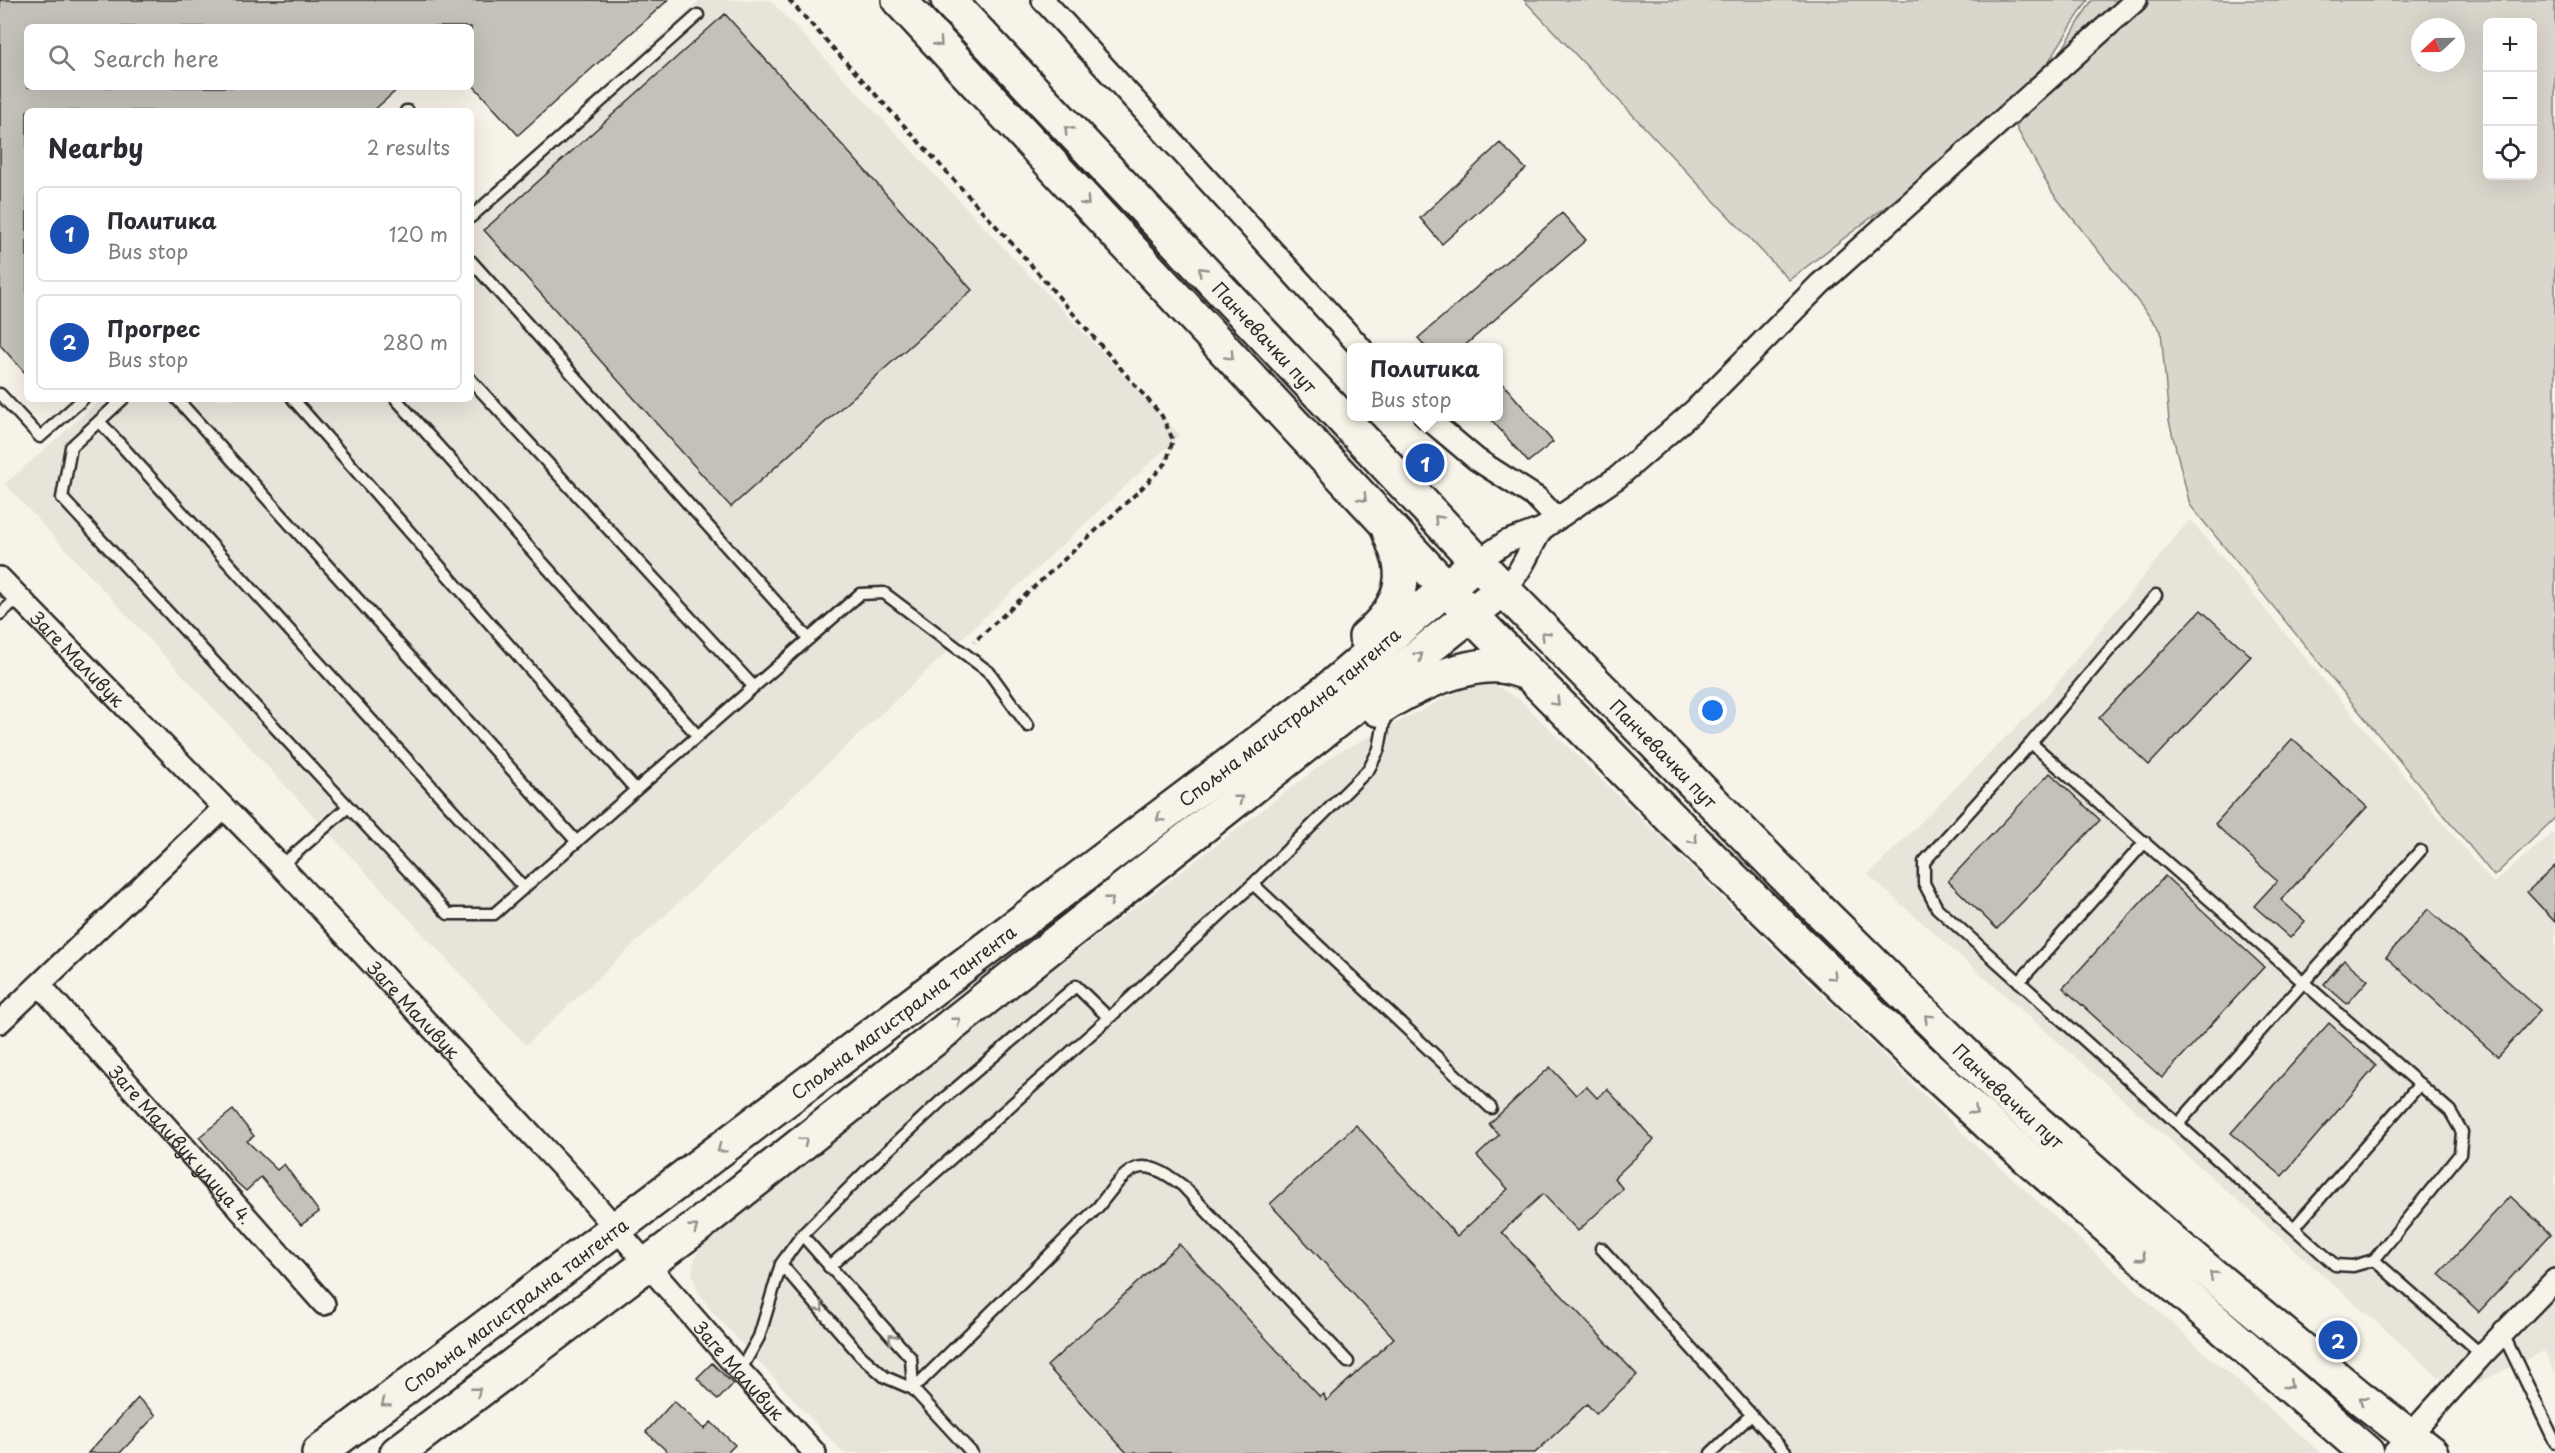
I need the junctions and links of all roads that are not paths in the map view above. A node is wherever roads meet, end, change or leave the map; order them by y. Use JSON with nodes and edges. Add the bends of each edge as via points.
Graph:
{"nodes":[{"id":1,"x":899,"y":0,"type":"edge"},
{"id":2,"x":948,"y":0,"type":"edge"},
{"id":3,"x":1043,"y":0,"type":"edge"},
{"id":4,"x":2136,"y":0,"type":"edge"},
{"id":5,"x":698,"y":15,"type":"dead end"},
{"id":6,"x":474,"y":214,"type":"edge"},
{"id":7,"x":474,"y":264,"type":"edge"},
{"id":8,"x":1356,"y":343,"type":"edge"},
{"id":9,"x":474,"y":383,"type":"edge"},
{"id":10,"x":0,"y":394,"type":"edge"},
{"id":11,"x":80,"y":402,"type":"edge"},
{"id":12,"x":120,"y":402,"type":"edge"},
{"id":13,"x":180,"y":402,"type":"edge"},
{"id":14,"x":296,"y":402,"type":"edge"},
{"id":15,"x":399,"y":402,"type":"edge"},
{"id":16,"x":99,"y":421,"type":"junction"},
{"id":17,"x":1430,"y":421,"type":"edge"},
{"id":18,"x":1386,"y":523,"type":"junction"},
{"id":19,"x":1549,"y":524,"type":"junction"},
{"id":20,"x":1478,"y":561,"type":"junction"},
{"id":21,"x":0,"y":578,"type":"edge"},
{"id":22,"x":1447,"y":588,"type":"junction"},
{"id":23,"x":1503,"y":590,"type":"junction"},
{"id":24,"x":2156,"y":595,"type":"dead end"},
{"id":25,"x":18,"y":598,"type":"junction"},
{"id":26,"x":0,"y":614,"type":"edge"},
{"id":27,"x":1471,"y":615,"type":"junction"},
{"id":28,"x":809,"y":639,"type":"junction"},
{"id":29,"x":1527,"y":674,"type":"junction"},
{"id":30,"x":754,"y":687,"type":"junction"},
{"id":31,"x":1324,"y":693,"type":"junction"},
{"id":32,"x":1387,"y":702,"type":"junction"},
{"id":33,"x":1028,"y":726,"type":"dead end"},
{"id":34,"x":698,"y":736,"type":"junction"},
{"id":35,"x":2031,"y":743,"type":"junction"},
{"id":36,"x":1307,"y":745,"type":"junction"},
{"id":37,"x":636,"y":790,"type":"junction"},
{"id":38,"x":348,"y":807,"type":"junction"},
{"id":39,"x":224,"y":808,"type":"junction"},
{"id":40,"x":577,"y":842,"type":"junction"},
{"id":41,"x":2145,"y":842,"type":"junction"},
{"id":42,"x":2420,"y":851,"type":"dead end"},
{"id":43,"x":281,"y":866,"type":"junction"},
{"id":44,"x":1253,"y":884,"type":"junction"},
{"id":45,"x":525,"y":888,"type":"junction"},
{"id":46,"x":2019,"y":982,"type":"junction"},
{"id":47,"x":2304,"y":982,"type":"junction"},
{"id":48,"x":40,"y":985,"type":"junction"},
{"id":49,"x":1109,"y":1018,"type":"junction"},
{"id":50,"x":0,"y":1022,"type":"edge"},
{"id":51,"x":2420,"y":1084,"type":"junction"},
{"id":52,"x":1491,"y":1108,"type":"dead end"},
{"id":53,"x":2178,"y":1124,"type":"junction"},
{"id":54,"x":616,"y":1228,"type":"junction"},
{"id":55,"x":2294,"y":1228,"type":"junction"},
{"id":56,"x":802,"y":1235,"type":"junction"},
{"id":57,"x":1600,"y":1248,"type":"dead end"},
{"id":58,"x":2374,"y":1260,"type":"junction"},
{"id":59,"x":648,"y":1264,"type":"junction"},
{"id":60,"x":781,"y":1264,"type":"junction"},
{"id":61,"x":829,"y":1267,"type":"junction"},
{"id":62,"x":2555,"y":1280,"type":"edge"},
{"id":63,"x":324,"y":1304,"type":"dead end"},
{"id":64,"x":2503,"y":1334,"type":"junction"},
{"id":65,"x":2482,"y":1355,"type":"junction"},
{"id":66,"x":1348,"y":1362,"type":"dead end"},
{"id":67,"x":740,"y":1371,"type":"junction"},
{"id":68,"x":913,"y":1389,"type":"junction"},
{"id":69,"x":1751,"y":1415,"type":"junction"},
{"id":70,"x":2555,"y":1442,"type":"edge"},
{"id":71,"x":2412,"y":1447,"type":"edge"},
{"id":72,"x":319,"y":1453,"type":"edge"},
{"id":73,"x":397,"y":1453,"type":"edge"},
{"id":74,"x":816,"y":1453,"type":"edge"},
{"id":75,"x":972,"y":1453,"type":"edge"},
{"id":76,"x":1711,"y":1453,"type":"edge"},
{"id":77,"x":1786,"y":1453,"type":"edge"},
{"id":78,"x":2367,"y":1453,"type":"edge"}],
"edges":[{"from":1,"to":18,"type":"main road","name":"Панчевачки пут","one_way":true},
{"from":20,"to":2,"type":"main road","name":"Панчевачки пут","one_way":true},
{"from":3,"to":8,"type":"street"},
{"from":4,"to":19,"type":"street","via":[[1820,284],[1695,410],[1618,477]]},
{"from":5,"to":6,"type":"lane"},
{"from":7,"to":28,"type":"lane"},
{"from":9,"to":30,"type":"lane"},
{"from":10,"to":11,"type":"lane","via":[[40,437]]},
{"from":12,"to":16,"type":"lane"},
{"from":13,"to":40,"type":"lane"},
{"from":14,"to":37,"type":"lane"},
{"from":15,"to":34,"type":"lane"},
{"from":16,"to":38,"type":"lane","via":[[71,447],[62,498]]},
{"from":16,"to":45,"type":"lane"},
{"from":17,"to":19,"type":"street","via":[[1476,459],[1522,487]]},
{"from":18,"to":22,"type":"main road","name":"Панчевачки пут"},
{"from":18,"to":31,"type":"main road","via":[[1401,568],[1396,600],[1385,618],[1354,648]]},
{"from":19,"to":20,"type":"street","via":[[1506,542]]},
{"from":19,"to":23,"type":"street","via":[[1532,545],[1519,574]]},
{"from":20,"to":22,"type":"main road","name":"Спољна магистрална тангента"},
{"from":20,"to":23,"type":"main road","name":"Панчевачки пут"},
{"from":21,"to":25,"type":"street","name":"Заге Маливук"},
{"from":22,"to":27,"type":"main road","name":"Панчевачки пут"},
{"from":22,"to":31,"type":"main road","name":"Спољна магистрална тангента"},
{"from":23,"to":27,"type":"main road","name":"Спољна магистрална тангента"},
{"from":71,"to":23,"type":"main road","name":"Панчевачки пут","one_way":true,"via":[[2005,1094]]},
{"from":24,"to":35,"type":"lane"},
{"from":25,"to":26,"type":"lane"},
{"from":25,"to":39,"type":"street","name":"Заге Маливук"},
{"from":27,"to":29,"type":"main road","name":"Панчевачки пут"},
{"from":36,"to":27,"type":"main road","name":"Спољна магистрална тангента","one_way":true},
{"from":28,"to":30,"type":"lane"},
{"from":28,"to":33,"type":"lane","via":[[860,594],[884,593],[989,672]]},
{"from":29,"to":32,"type":"main road","via":[[1498,666],[1468,669]]},
{"from":29,"to":78,"type":"main road","name":"Панчевачки пут","one_way":true,"via":[[1908,1049]]},
{"from":30,"to":34,"type":"lane"},
{"from":31,"to":54,"type":"main road","name":"Спољна магистрална тангента","one_way":true},
{"from":32,"to":36,"type":"main road","via":[[1337,735]]},
{"from":32,"to":44,"type":"lane","via":[[1379,749],[1369,769]]},
{"from":34,"to":37,"type":"lane"},
{"from":35,"to":41,"type":"lane"},
{"from":35,"to":46,"type":"lane","via":[[1924,862],[1924,883],[1937,908]]},
{"from":59,"to":36,"type":"main road","name":"Спољна магистрална тангента","one_way":true},
{"from":37,"to":40,"type":"lane"},
{"from":38,"to":43,"type":"lane"},
{"from":38,"to":45,"type":"lane","via":[[448,915],[494,914]]},
{"from":39,"to":43,"type":"street","name":"Заге Маливук"},
{"from":39,"to":48,"type":"street"},
{"from":40,"to":45,"type":"lane"},
{"from":41,"to":46,"type":"lane"},
{"from":41,"to":47,"type":"lane"},
{"from":42,"to":47,"type":"lane"},
{"from":43,"to":54,"type":"street","name":"Заге Маливук"},
{"from":44,"to":49,"type":"lane"},
{"from":44,"to":52,"type":"lane"},
{"from":46,"to":53,"type":"lane"},
{"from":47,"to":51,"type":"lane"},
{"from":47,"to":53,"type":"lane"},
{"from":48,"to":50,"type":"street"},
{"from":48,"to":63,"type":"street","name":"Заге Маливук улица 4."},
{"from":49,"to":56,"type":"lane","via":[[1076,986],[941,1101]]},
{"from":49,"to":61,"type":"lane"},
{"from":51,"to":55,"type":"lane"},
{"from":51,"to":58,"type":"lane","via":[[2451,1111],[2462,1132],[2460,1154]]},
{"from":53,"to":55,"type":"lane"},
{"from":54,"to":59,"type":"street","name":"Заге Маливук"},
{"from":54,"to":72,"type":"main road","name":"Спољна магистрална тангента","one_way":true},
{"from":55,"to":58,"type":"lane","via":[[2335,1265],[2353,1266]]},
{"from":56,"to":60,"type":"lane"},
{"from":56,"to":61,"type":"lane"},
{"from":57,"to":69,"type":"lane"},
{"from":58,"to":65,"type":"lane"},
{"from":59,"to":67,"type":"street","name":"Заге Маливук"},
{"from":73,"to":59,"type":"main road","name":"Спољна магистрална тангента","one_way":true},
{"from":60,"to":67,"type":"lane","via":[[759,1337]]},
{"from":60,"to":68,"type":"lane","one_way":true,"via":[[861,1356],[885,1377]]},
{"from":68,"to":61,"type":"lane","one_way":true,"via":[[911,1358]]},
{"from":62,"to":64,"type":"street"},
{"from":64,"to":65,"type":"street"},
{"from":64,"to":70,"type":"lane"},
{"from":65,"to":71,"type":"street"},
{"from":66,"to":68,"type":"lane","via":[[1182,1186],[1161,1170],[1147,1166],[1123,1176],[1098,1207]]},
{"from":67,"to":74,"type":"street","name":"Заге Маливук"},
{"from":68,"to":75,"type":"lane"},
{"from":69,"to":76,"type":"lane"},
{"from":69,"to":77,"type":"lane"}]}
